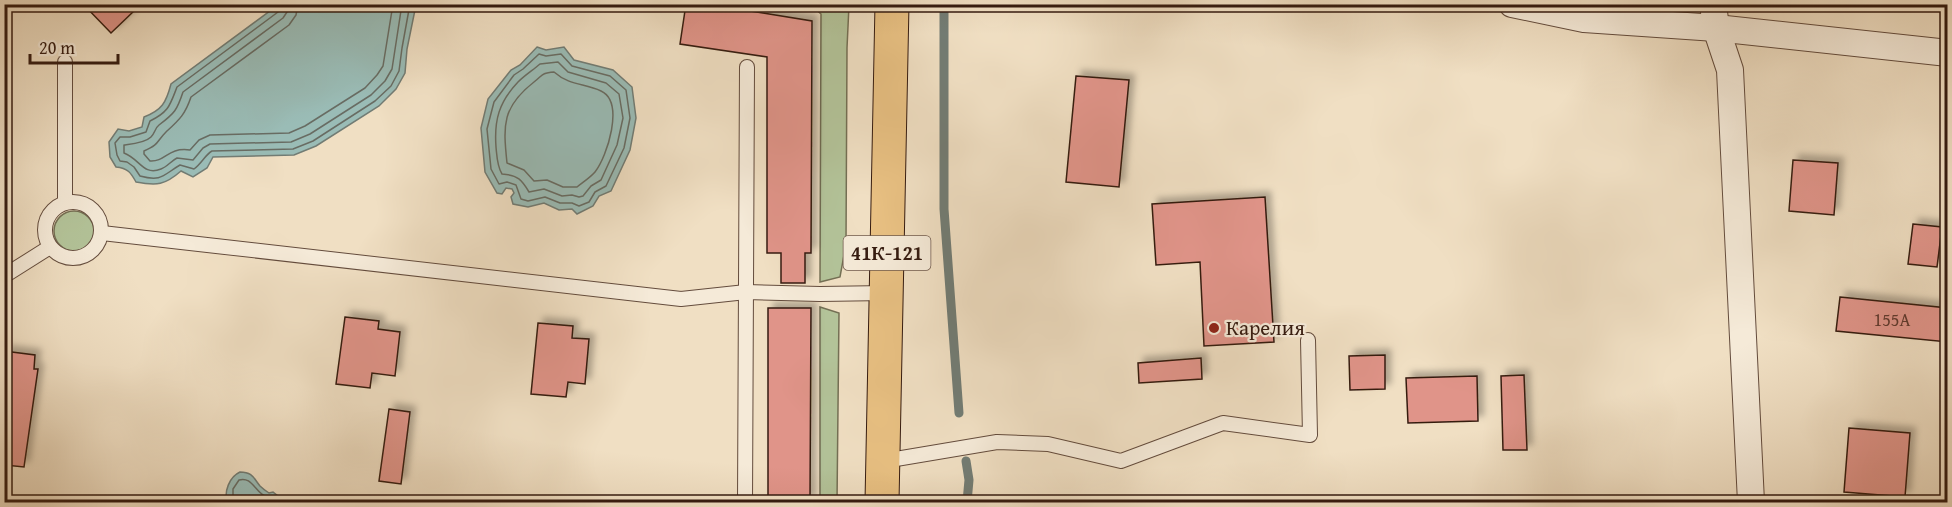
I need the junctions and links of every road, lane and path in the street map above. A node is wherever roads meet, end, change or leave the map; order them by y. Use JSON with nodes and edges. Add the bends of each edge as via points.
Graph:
{"nodes":[{"id":1,"x":892,"y":4,"type":"edge"},
{"id":2,"x":1512,"y":4,"type":"edge"},
{"id":3,"x":1715,"y":16,"type":"edge"},
{"id":4,"x":1947,"y":53,"type":"edge"},
{"id":5,"x":65,"y":62,"type":"dead end"},
{"id":6,"x":747,"y":67,"type":"dead end"},
{"id":7,"x":65,"y":202,"type":"junction"},
{"id":8,"x":102,"y":233,"type":"junction"},
{"id":9,"x":50,"y":248,"type":"junction"},
{"id":10,"x":4,"y":276,"type":"edge"},
{"id":11,"x":746,"y":292,"type":"junction"},
{"id":12,"x":886,"y":293,"type":"junction"},
{"id":13,"x":1308,"y":340,"type":"dead end"},
{"id":14,"x":884,"y":461,"type":"junction"},
{"id":15,"x":745,"y":502,"type":"edge"},
{"id":16,"x":882,"y":502,"type":"edge"},
{"id":17,"x":1751,"y":502,"type":"edge"}],
"edges":[{"from":1,"to":12,"type":"main road","number":"41К-121"},
{"from":2,"to":3,"type":"street","via":[[1584,19]]},
{"from":3,"to":4,"type":"street"},
{"from":3,"to":17,"type":"street","via":[[1730,70]]},
{"from":5,"to":7,"type":"lane"},
{"from":6,"to":11,"type":"lane"},
{"from":7,"to":8,"type":"lane","via":[[87,204],[95,212]]},
{"from":7,"to":9,"type":"lane","via":[[48,216],[45,237]]},
{"from":8,"to":9,"type":"lane","via":[[91,252],[81,257],[69,258]]},
{"from":8,"to":11,"type":"lane","via":[[681,299]]},
{"from":9,"to":10,"type":"lane"},
{"from":11,"to":12,"type":"lane"},
{"from":11,"to":15,"type":"lane"},
{"from":12,"to":14,"type":"main road","number":"41К-121"},
{"from":13,"to":14,"type":"lane","via":[[1310,435],[1224,423],[1122,461],[1048,444],[997,442]]},
{"from":14,"to":16,"type":"main road","number":"41К-121"}]}
